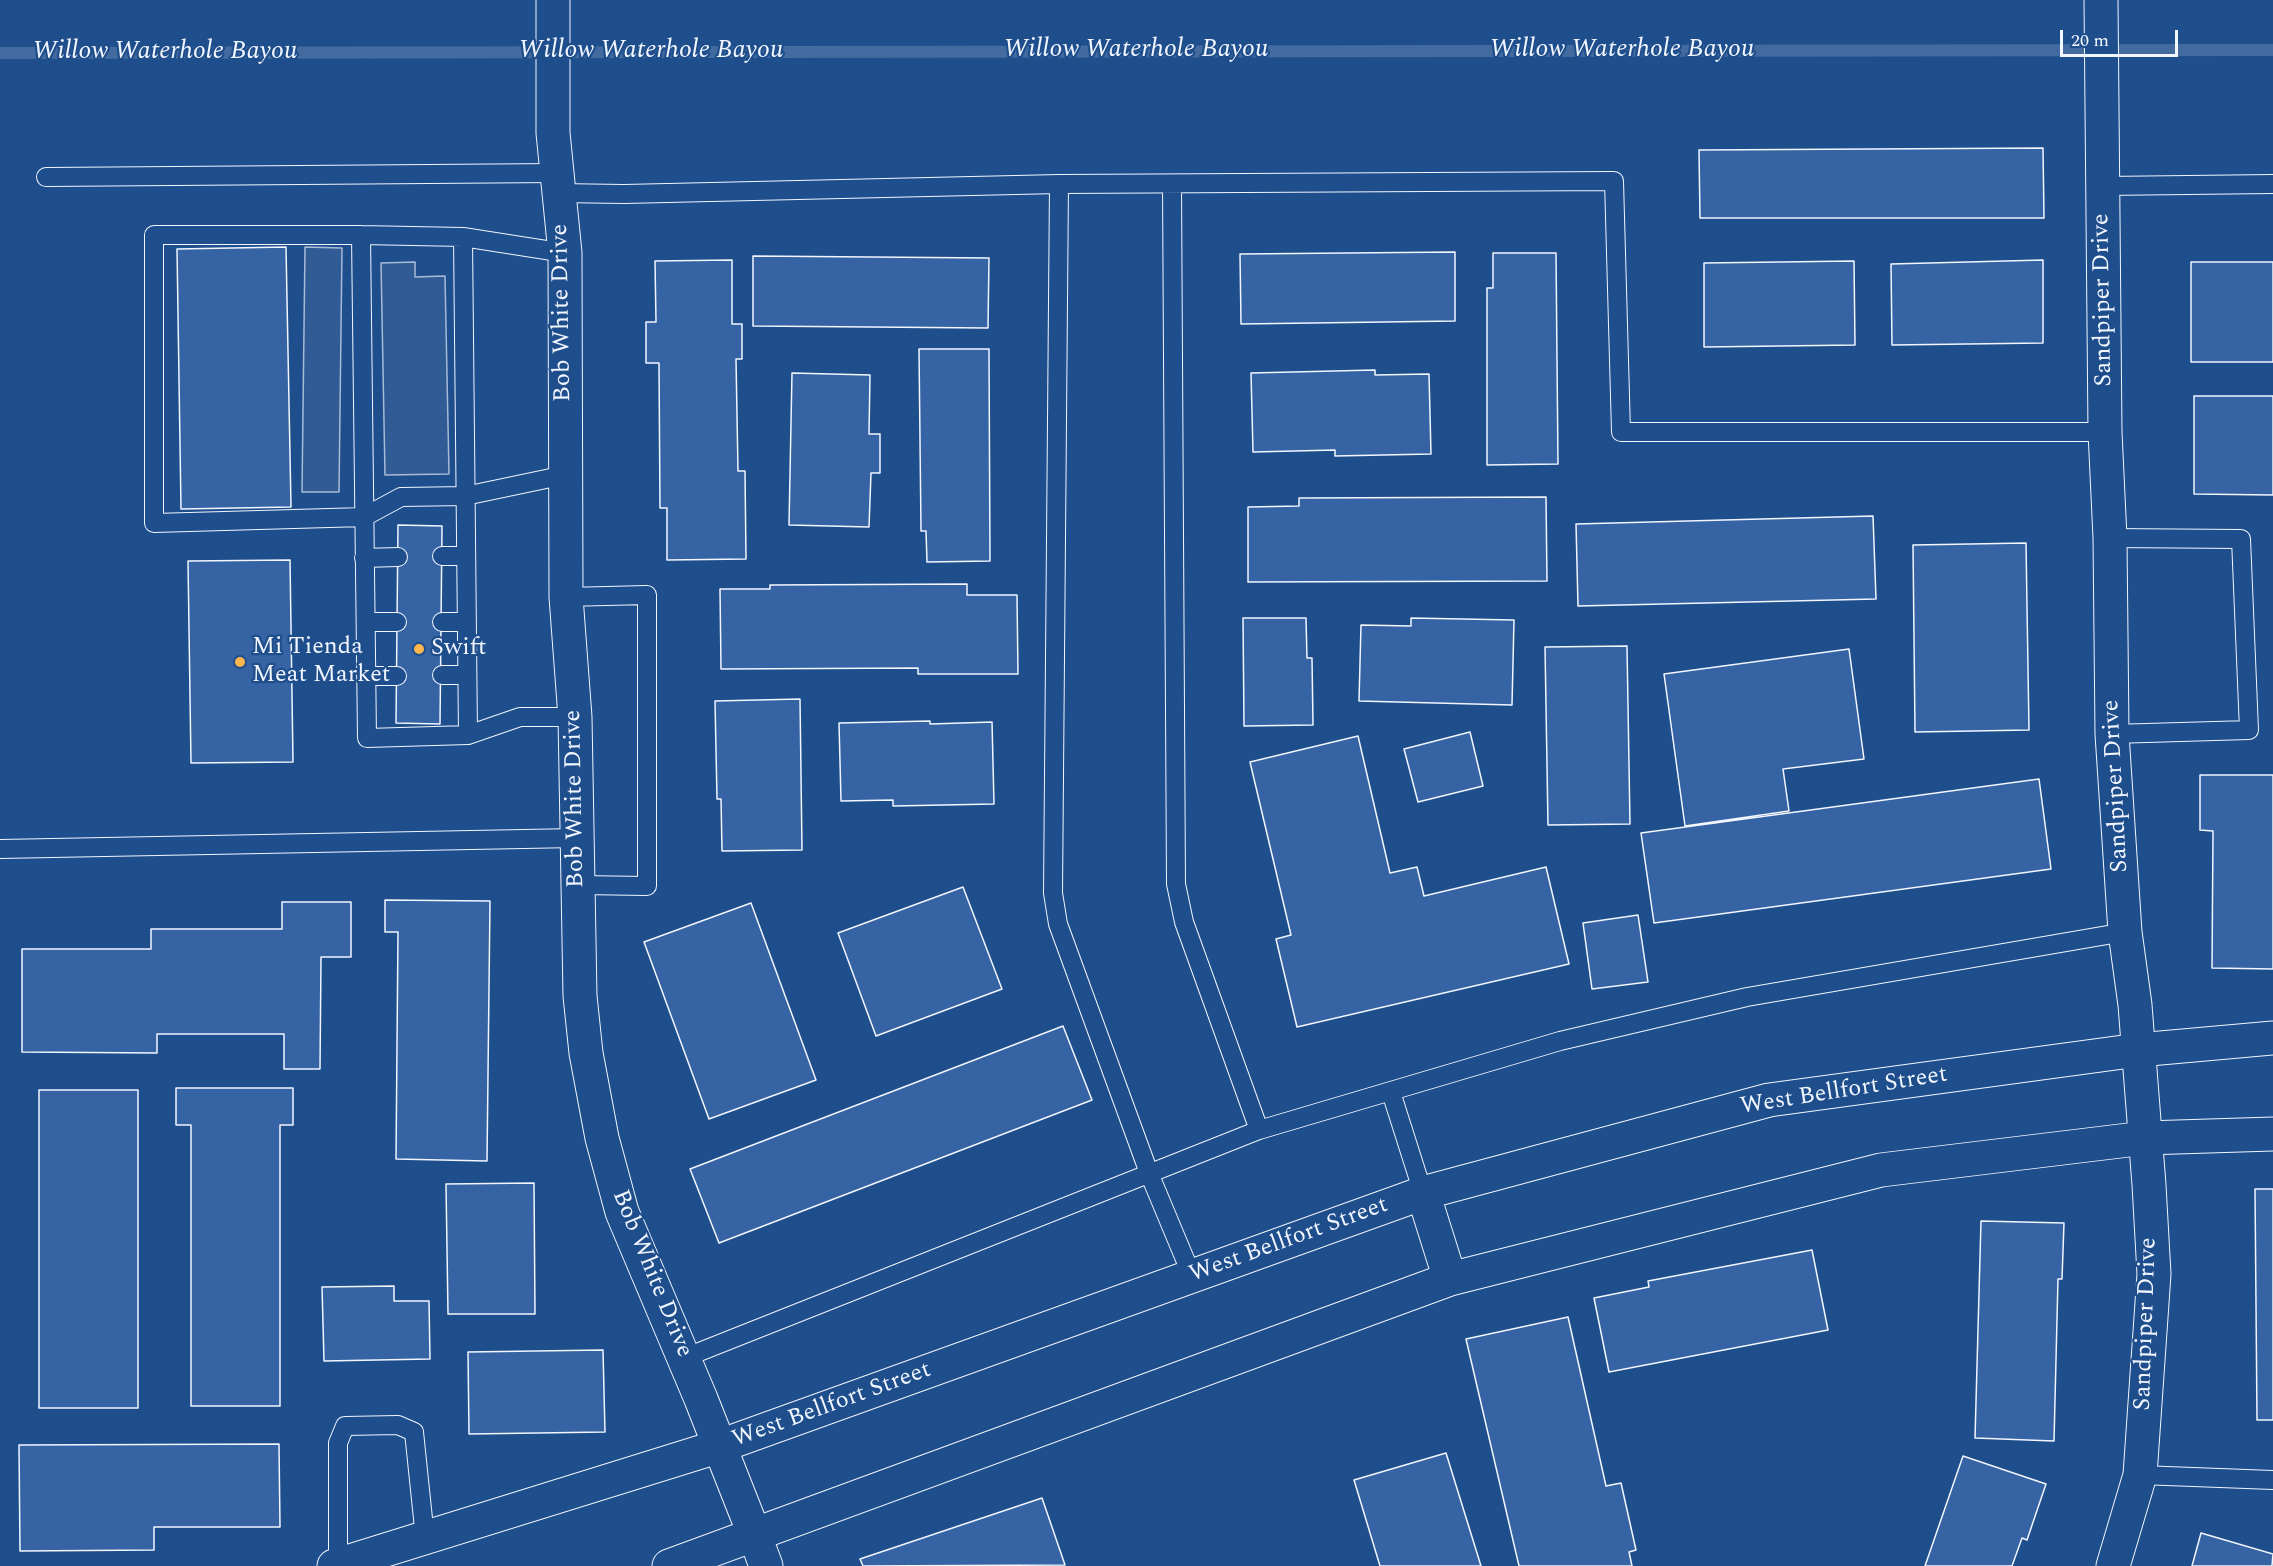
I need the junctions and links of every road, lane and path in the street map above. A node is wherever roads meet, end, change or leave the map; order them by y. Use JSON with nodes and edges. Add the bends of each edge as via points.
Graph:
{"nodes":[{"id":1,"x":553,"y":0,"type":"edge"},
{"id":2,"x":2101,"y":0,"type":"edge"},
{"id":3,"x":46,"y":177,"type":"dead end"},
{"id":4,"x":557,"y":183,"type":"junction"},
{"id":5,"x":1059,"y":184,"type":"junction"},
{"id":6,"x":1172,"y":184,"type":"junction"},
{"id":7,"x":2273,"y":184,"type":"edge"},
{"id":8,"x":2103,"y":186,"type":"junction"},
{"id":9,"x":361,"y":235,"type":"junction"},
{"id":10,"x":464,"y":237,"type":"junction"},
{"id":11,"x":565,"y":253,"type":"junction"},
{"id":12,"x":2105,"y":432,"type":"junction"},
{"id":13,"x":565,"y":475,"type":"junction"},
{"id":14,"x":465,"y":496,"type":"junction"},
{"id":15,"x":364,"y":518,"type":"junction"},
{"id":16,"x":2110,"y":538,"type":"junction"},
{"id":17,"x":442,"y":556,"type":"dead end"},
{"id":18,"x":465,"y":556,"type":"junction"},
{"id":19,"x":398,"y":557,"type":"dead end"},
{"id":20,"x":364,"y":558,"type":"junction"},
{"id":21,"x":566,"y":597,"type":"junction"},
{"id":22,"x":366,"y":622,"type":"junction"},
{"id":23,"x":397,"y":622,"type":"dead end"},
{"id":24,"x":442,"y":622,"type":"dead end"},
{"id":25,"x":466,"y":622,"type":"junction"},
{"id":26,"x":442,"y":675,"type":"dead end"},
{"id":27,"x":467,"y":675,"type":"junction"},
{"id":28,"x":366,"y":676,"type":"junction"},
{"id":29,"x":397,"y":676,"type":"dead end"},
{"id":30,"x":575,"y":717,"type":"junction"},
{"id":31,"x":2112,"y":734,"type":"junction"},
{"id":32,"x":468,"y":735,"type":"junction"},
{"id":33,"x":576,"y":838,"type":"junction"},
{"id":34,"x":0,"y":849,"type":"edge"},
{"id":35,"x":578,"y":885,"type":"junction"},
{"id":36,"x":2125,"y":932,"type":"junction"},
{"id":37,"x":2273,"y":1038,"type":"edge"},
{"id":38,"x":2138,"y":1050,"type":"junction"},
{"id":39,"x":1391,"y":1092,"type":"junction"},
{"id":40,"x":1259,"y":1131,"type":"junction"},
{"id":41,"x":2273,"y":1134,"type":"edge"},
{"id":42,"x":2145,"y":1138,"type":"junction"},
{"id":43,"x":1149,"y":1173,"type":"junction"},
{"id":44,"x":1423,"y":1193,"type":"junction"},
{"id":45,"x":1192,"y":1276,"type":"junction"},
{"id":46,"x":1450,"y":1280,"type":"junction"},
{"id":47,"x":684,"y":1358,"type":"junction"},
{"id":48,"x":720,"y":1446,"type":"junction"},
{"id":49,"x":2140,"y":1475,"type":"junction"},
{"id":50,"x":2273,"y":1480,"type":"edge"},
{"id":51,"x":755,"y":1536,"type":"junction"},
{"id":52,"x":426,"y":1538,"type":"junction"},
{"id":53,"x":336,"y":1565,"type":"edge"},
{"id":54,"x":669,"y":1566,"type":"edge"},
{"id":55,"x":766,"y":1566,"type":"edge"},
{"id":56,"x":2113,"y":1566,"type":"edge"}],
"edges":[{"from":1,"to":4,"type":"main road","name":"Bob White Drive"},
{"from":2,"to":8,"type":"main road","name":"Sandpiper Drive"},
{"from":3,"to":4,"type":"lane"},
{"from":4,"to":5,"type":"lane","via":[[636,194]]},
{"from":4,"to":11,"type":"main road","name":"Bob White Drive"},
{"from":5,"to":6,"type":"lane"},
{"from":5,"to":43,"type":"lane","via":[[1053,892],[1058,924]]},
{"from":6,"to":12,"type":"lane","via":[[1614,181],[1621,432]]},
{"from":6,"to":40,"type":"lane","via":[[1176,884],[1184,922]]},
{"from":7,"to":8,"type":"lane"},
{"from":8,"to":12,"type":"main road","name":"Sandpiper Drive"},
{"from":9,"to":10,"type":"lane"},
{"from":9,"to":15,"type":"lane"},
{"from":9,"to":15,"type":"lane","via":[[154,235],[154,523]]},
{"from":10,"to":11,"type":"lane"},
{"from":10,"to":14,"type":"lane"},
{"from":11,"to":13,"type":"main road","name":"Bob White Drive"},
{"from":12,"to":16,"type":"main road","name":"Sandpiper Drive"},
{"from":13,"to":14,"type":"lane"},
{"from":13,"to":21,"type":"main road","name":"Bob White Drive"},
{"from":14,"to":15,"type":"lane","via":[[401,497]]},
{"from":14,"to":18,"type":"lane"},
{"from":15,"to":20,"type":"lane"},
{"from":16,"to":31,"type":"main road","name":"Sandpiper Drive"},
{"from":16,"to":31,"type":"lane","via":[[2241,539],[2249,730]]},
{"from":17,"to":18,"type":"lane"},
{"from":18,"to":25,"type":"lane"},
{"from":19,"to":20,"type":"lane"},
{"from":20,"to":22,"type":"lane"},
{"from":21,"to":30,"type":"main road","name":"Bob White Drive"},
{"from":21,"to":35,"type":"lane","via":[[647,595],[647,886]]},
{"from":22,"to":23,"type":"lane"},
{"from":22,"to":28,"type":"lane"},
{"from":24,"to":25,"type":"lane"},
{"from":25,"to":27,"type":"lane"},
{"from":26,"to":27,"type":"lane"},
{"from":27,"to":32,"type":"lane"},
{"from":28,"to":29,"type":"lane"},
{"from":28,"to":32,"type":"lane","via":[[367,738]]},
{"from":30,"to":32,"type":"lane","via":[[520,717]]},
{"from":30,"to":33,"type":"main road","name":"Bob White Drive"},
{"from":31,"to":36,"type":"main road","name":"Sandpiper Drive"},
{"from":33,"to":34,"type":"lane"},
{"from":33,"to":35,"type":"main road","name":"Bob White Drive"},
{"from":35,"to":47,"type":"main road","name":"Bob White Drive","via":[[580,996],[602,1138],[622,1212]]},
{"from":36,"to":38,"type":"main road","name":"Sandpiper Drive"},
{"from":36,"to":39,"type":"lane","via":[[1747,997],[1560,1041]]},
{"from":37,"to":38,"type":"main road","name":"West Bellfort Street"},
{"from":38,"to":42,"type":"main road","name":"Sandpiper Drive"},
{"from":38,"to":44,"type":"main road","name":"West Bellfort Street","via":[[1769,1100]]},
{"from":39,"to":40,"type":"lane"},
{"from":39,"to":44,"type":"lane"},
{"from":40,"to":43,"type":"lane"},
{"from":41,"to":42,"type":"main road"},
{"from":42,"to":46,"type":"main road","via":[[1881,1170]]},
{"from":42,"to":49,"type":"main road","name":"Sandpiper Drive","via":[[2154,1274]]},
{"from":43,"to":45,"type":"lane"},
{"from":43,"to":47,"type":"lane"},
{"from":44,"to":45,"type":"main road","name":"West Bellfort Street"},
{"from":44,"to":46,"type":"main road"},
{"from":45,"to":48,"type":"main road","name":"West Bellfort Street"},
{"from":46,"to":51,"type":"main road"},
{"from":47,"to":48,"type":"main road","name":"Bob White Drive"},
{"from":48,"to":51,"type":"main road","name":"Bob White Drive"},
{"from":48,"to":52,"type":"main road","name":"West Bellfort Street"},
{"from":49,"to":50,"type":"lane"},
{"from":49,"to":56,"type":"main road","name":"Sandpiper Drive"},
{"from":51,"to":54,"type":"main road"},
{"from":51,"to":55,"type":"main road","name":"Bob White Drive"},
{"from":52,"to":53,"type":"main road","name":"West Bellfort Street"},
{"from":52,"to":53,"type":"lane","via":[[414,1432],[398,1425],[345,1426],[338,1443]]}]}
